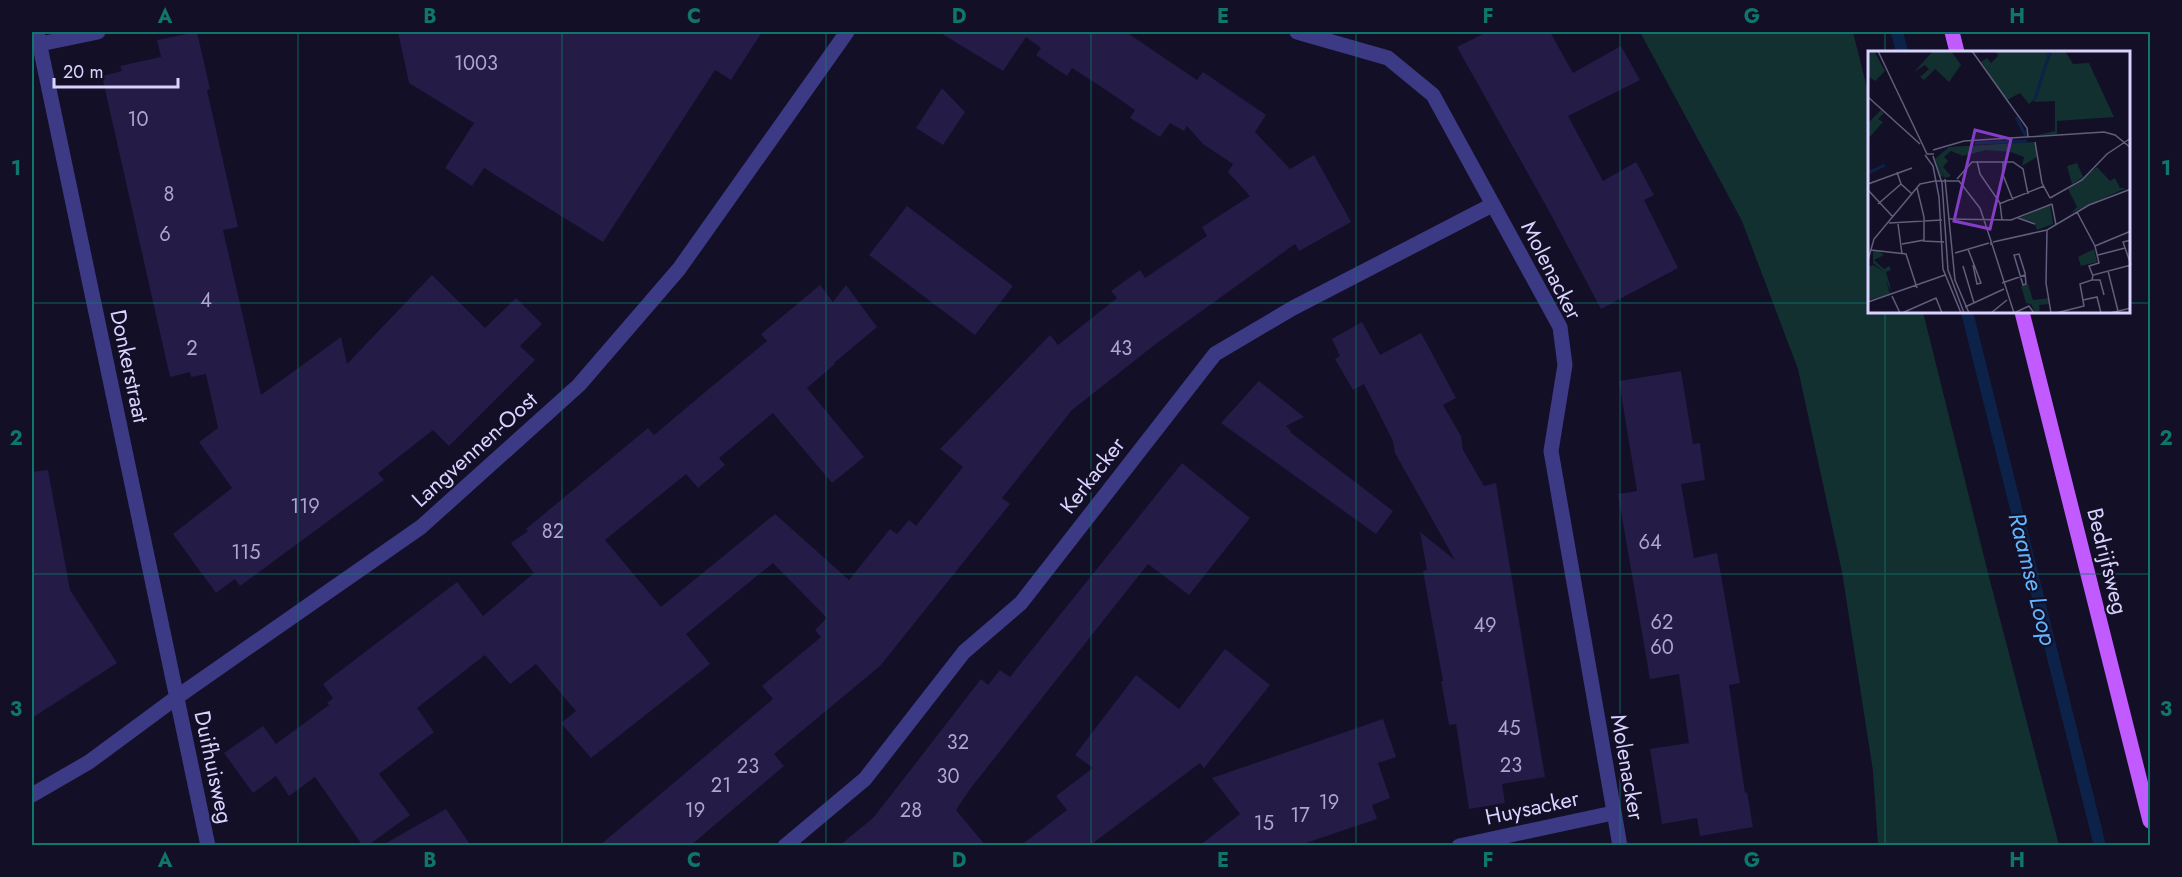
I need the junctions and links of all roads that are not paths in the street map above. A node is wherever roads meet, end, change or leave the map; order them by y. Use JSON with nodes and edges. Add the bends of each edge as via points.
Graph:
{"nodes":[{"id":1,"x":98,"y":32,"type":"edge"},
{"id":2,"x":847,"y":32,"type":"edge"},
{"id":3,"x":1297,"y":32,"type":"edge"},
{"id":4,"x":1952,"y":32,"type":"edge"},
{"id":5,"x":38,"y":38,"type":"edge"},
{"id":6,"x":1957,"y":51,"type":"edge"},
{"id":7,"x":1492,"y":205,"type":"junction"},
{"id":8,"x":2023,"y":314,"type":"edge"},
{"id":9,"x":177,"y":697,"type":"junction"},
{"id":10,"x":32,"y":795,"type":"edge"},
{"id":11,"x":1613,"y":813,"type":"junction"},
{"id":12,"x":2151,"y":821,"type":"edge"},
{"id":13,"x":208,"y":846,"type":"edge"},
{"id":14,"x":784,"y":846,"type":"edge"},
{"id":15,"x":1459,"y":846,"type":"edge"},
{"id":16,"x":1620,"y":846,"type":"edge"}],
"edges":[{"from":1,"to":5,"type":"street","name":"Donkerstraat"},
{"from":2,"to":9,"type":"street","name":"Langvennen-Oost","via":[[679,269],[579,385],[421,527]]},
{"from":3,"to":7,"type":"street","name":"Molenacker","via":[[1388,58],[1433,95]]},
{"from":4,"to":6,"type":"main road"},
{"from":5,"to":9,"type":"street","name":"Donkerstraat"},
{"from":7,"to":11,"type":"street","name":"Molenacker","via":[[1560,327],[1565,365],[1551,451]]},
{"from":7,"to":14,"type":"street","name":"Kerkacker","via":[[1293,308],[1215,354],[1020,603],[964,652],[865,779]]},
{"from":8,"to":12,"type":"main road","name":"Bedrijfsweg"},
{"from":9,"to":10,"type":"street","name":"Langvennen-Oost","via":[[88,762]]},
{"from":9,"to":13,"type":"street","name":"Duifhuisweg"},
{"from":11,"to":15,"type":"street","name":"Huysacker"},
{"from":11,"to":16,"type":"street","name":"Molenacker"}]}
